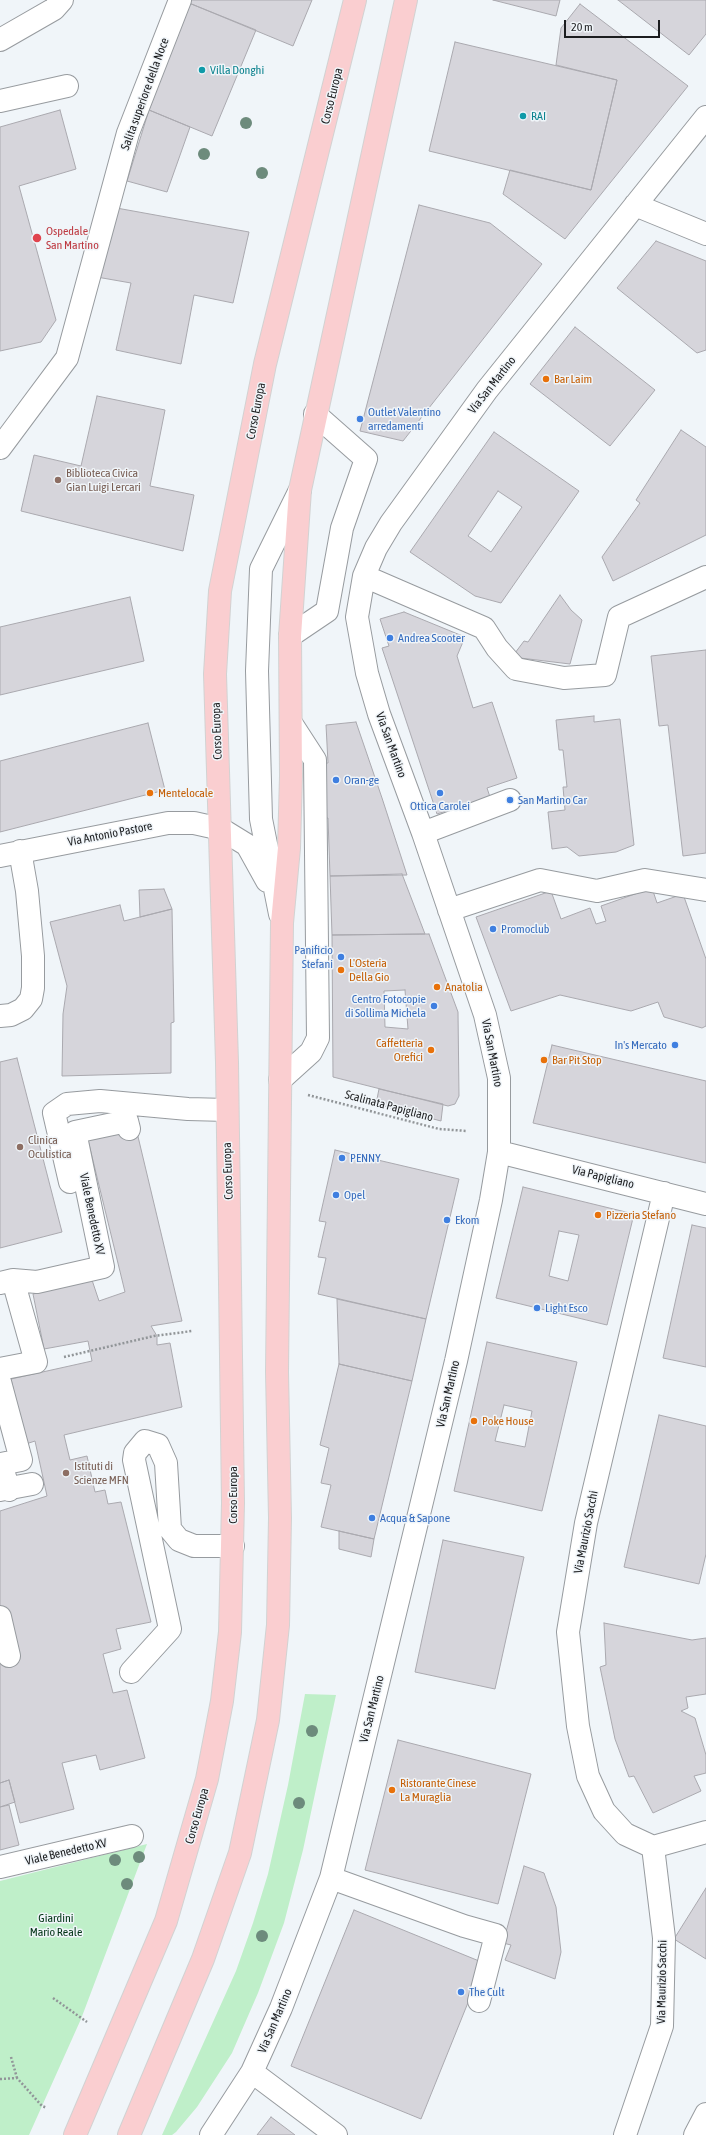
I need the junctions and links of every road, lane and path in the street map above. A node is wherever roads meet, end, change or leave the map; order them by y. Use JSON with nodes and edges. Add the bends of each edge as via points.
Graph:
{"nodes":[{"id":1,"x":62,"y":0,"type":"edge"},
{"id":2,"x":180,"y":0,"type":"edge"},
{"id":3,"x":406,"y":0,"type":"edge"},
{"id":4,"x":354,"y":7,"type":"edge"},
{"id":5,"x":0,"y":40,"type":"edge"},
{"id":6,"x":67,"y":86,"type":"dead end"},
{"id":7,"x":0,"y":100,"type":"edge"},
{"id":8,"x":706,"y":117,"type":"edge"},
{"id":9,"x":635,"y":205,"type":"junction"},
{"id":10,"x":706,"y":234,"type":"edge"},
{"id":11,"x":316,"y":414,"type":"junction"},
{"id":12,"x":0,"y":448,"type":"edge"},
{"id":13,"x":300,"y":490,"type":"junction"},
{"id":14,"x":364,"y":576,"type":"junction"},
{"id":15,"x":706,"y":577,"type":"edge"},
{"id":16,"x":290,"y":636,"type":"junction"},
{"id":17,"x":291,"y":723,"type":"junction"},
{"id":18,"x":510,"y":800,"type":"dead end"},
{"id":19,"x":221,"y":829,"type":"junction"},
{"id":20,"x":423,"y":833,"type":"junction"},
{"id":21,"x":10,"y":854,"type":"edge"},
{"id":22,"x":706,"y":890,"type":"edge"},
{"id":23,"x":449,"y":910,"type":"junction"},
{"id":24,"x":282,"y":923,"type":"junction"},
{"id":25,"x":0,"y":1016,"type":"edge"},
{"id":26,"x":280,"y":1080,"type":"junction"},
{"id":27,"x":308,"y":1095,"type":"dead end"},
{"id":28,"x":227,"y":1110,"type":"junction"},
{"id":29,"x":129,"y":1130,"type":"dead end"},
{"id":30,"x":467,"y":1131,"type":"dead end"},
{"id":31,"x":499,"y":1152,"type":"junction"},
{"id":32,"x":70,"y":1182,"type":"dead end"},
{"id":33,"x":664,"y":1193,"type":"junction"},
{"id":34,"x":706,"y":1204,"type":"edge"},
{"id":35,"x":6,"y":1281,"type":"edge"},
{"id":36,"x":192,"y":1331,"type":"dead end"},
{"id":37,"x":36,"y":1362,"type":"junction"},
{"id":38,"x":0,"y":1369,"type":"edge"},
{"id":39,"x":0,"y":1382,"type":"edge"},
{"id":40,"x":3,"y":1481,"type":"edge"},
{"id":41,"x":32,"y":1484,"type":"dead end"},
{"id":42,"x":233,"y":1546,"type":"junction"},
{"id":43,"x":0,"y":1617,"type":"edge"},
{"id":44,"x":9,"y":1656,"type":"dead end"},
{"id":45,"x":131,"y":1672,"type":"dead end"},
{"id":46,"x":706,"y":1832,"type":"edge"},
{"id":47,"x":132,"y":1836,"type":"dead end"},
{"id":48,"x":653,"y":1847,"type":"junction"},
{"id":49,"x":0,"y":1867,"type":"edge"},
{"id":50,"x":331,"y":1878,"type":"junction"},
{"id":51,"x":53,"y":1998,"type":"dead end"},
{"id":52,"x":479,"y":2001,"type":"dead end"},
{"id":53,"x":87,"y":2022,"type":"dead end"},
{"id":54,"x":11,"y":2058,"type":"dead end"},
{"id":55,"x":252,"y":2072,"type":"junction"},
{"id":56,"x":17,"y":2078,"type":"junction"},
{"id":57,"x":0,"y":2079,"type":"edge"},
{"id":58,"x":47,"y":2108,"type":"dead end"},
{"id":59,"x":706,"y":2114,"type":"edge"},
{"id":60,"x":75,"y":2135,"type":"edge"},
{"id":61,"x":129,"y":2135,"type":"edge"},
{"id":62,"x":211,"y":2135,"type":"edge"},
{"id":63,"x":336,"y":2135,"type":"edge"},
{"id":64,"x":625,"y":2135,"type":"edge"},
{"id":65,"x":694,"y":2135,"type":"edge"}],
"edges":[{"from":1,"to":5,"type":"street","via":[[54,9]]},
{"from":2,"to":12,"type":"street","name":"Salita superiore della Noce","via":[[128,133],[67,358]]},
{"from":3,"to":11,"type":"main road"},
{"from":4,"to":19,"type":"main road","name":"Corso Europa","via":[[265,364],[220,591],[215,674]]},
{"from":6,"to":7,"type":"street"},
{"from":8,"to":9,"type":"street","name":"Via San Martino"},
{"from":9,"to":10,"type":"street"},
{"from":9,"to":14,"type":"street","name":"Via San Martino","via":[[487,390],[403,506],[376,548]]},
{"from":11,"to":13,"type":"main road"},
{"from":11,"to":16,"type":"street","via":[[366,459],[342,528],[327,612]]},
{"from":13,"to":16,"type":"main road"},
{"from":13,"to":24,"type":"street","via":[[261,568],[257,671],[261,819]]},
{"from":14,"to":15,"type":"street","via":[[484,628],[497,648],[516,669],[564,678],[606,675],[619,617]]},
{"from":14,"to":20,"type":"street","name":"Via San Martino","via":[[357,617],[362,652],[379,714]]},
{"from":16,"to":17,"type":"main road"},
{"from":17,"to":24,"type":"main road","via":[[288,848]]},
{"from":17,"to":26,"type":"street","via":[[315,760],[318,1038],[312,1052]]},
{"from":18,"to":20,"type":"street"},
{"from":19,"to":21,"type":"street","name":"Via Antonio Pastore","via":[[194,823],[168,823]]},
{"from":19,"to":24,"type":"street","via":[[247,845],[264,874]]},
{"from":19,"to":28,"type":"main road","name":"Corso Europa"},
{"from":20,"to":23,"type":"street","name":"Via San Martino"},
{"from":21,"to":25,"type":"street","via":[[27,891],[33,988],[31,999],[23,1009],[11,1015]]},
{"from":22,"to":23,"type":"street","via":[[645,880],[597,891],[540,880]]},
{"from":23,"to":31,"type":"street","name":"Via San Martino","via":[[485,1015],[500,1078]]},
{"from":24,"to":26,"type":"main road"},
{"from":26,"to":61,"type":"main road","via":[[278,1625],[268,1720],[240,1853],[203,1959]]},
{"from":27,"to":30,"type":"path","name":"Scalinata Papigliano","via":[[439,1128]]},
{"from":28,"to":32,"type":"street","via":[[100,1101],[67,1104],[54,1113]]},
{"from":28,"to":42,"type":"main road","name":"Corso Europa"},
{"from":29,"to":35,"type":"street","name":"Viale Benedetto XV","via":[[127,1121],[75,1132],[103,1267],[37,1282]]},
{"from":31,"to":33,"type":"street","name":"Via Papigliano"},
{"from":31,"to":50,"type":"street","name":"Via San Martino","via":[[456,1361]]},
{"from":33,"to":34,"type":"street","name":"Via Papigliano"},
{"from":33,"to":48,"type":"street","name":"Via Maurizio Sacchi","via":[[586,1523],[568,1632],[578,1726],[588,1776],[604,1811],[625,1834]]},
{"from":35,"to":37,"type":"street","name":"Viale Benedetto XV"},
{"from":36,"to":37,"type":"path","via":[[154,1336]]},
{"from":37,"to":38,"type":"street"},
{"from":39,"to":40,"type":"street","via":[[21,1460],[1,1464]]},
{"from":40,"to":41,"type":"street"},
{"from":42,"to":45,"type":"street","via":[[194,1546],[179,1540],[170,1529],[166,1462],[158,1445],[145,1441],[135,1453],[134,1460],[170,1629]]},
{"from":42,"to":60,"type":"main road","name":"Corso Europa","via":[[230,1632],[222,1701],[208,1779],[166,1921]]},
{"from":43,"to":44,"type":"street"},
{"from":46,"to":48,"type":"street"},
{"from":47,"to":49,"type":"street","name":"Viale Benedetto XV"},
{"from":48,"to":64,"type":"street","name":"Via Maurizio Sacchi","via":[[664,1938],[662,2026]]},
{"from":50,"to":52,"type":"street","via":[[496,1935]]},
{"from":50,"to":55,"type":"street","name":"Via San Martino","via":[[281,2008]]},
{"from":51,"to":53,"type":"path"},
{"from":54,"to":56,"type":"path"},
{"from":55,"to":62,"type":"street","name":"Via San Martino"},
{"from":55,"to":63,"type":"street"},
{"from":56,"to":57,"type":"path"},
{"from":56,"to":58,"type":"path","via":[[42,2106]]},
{"from":59,"to":65,"type":"street"}]}
